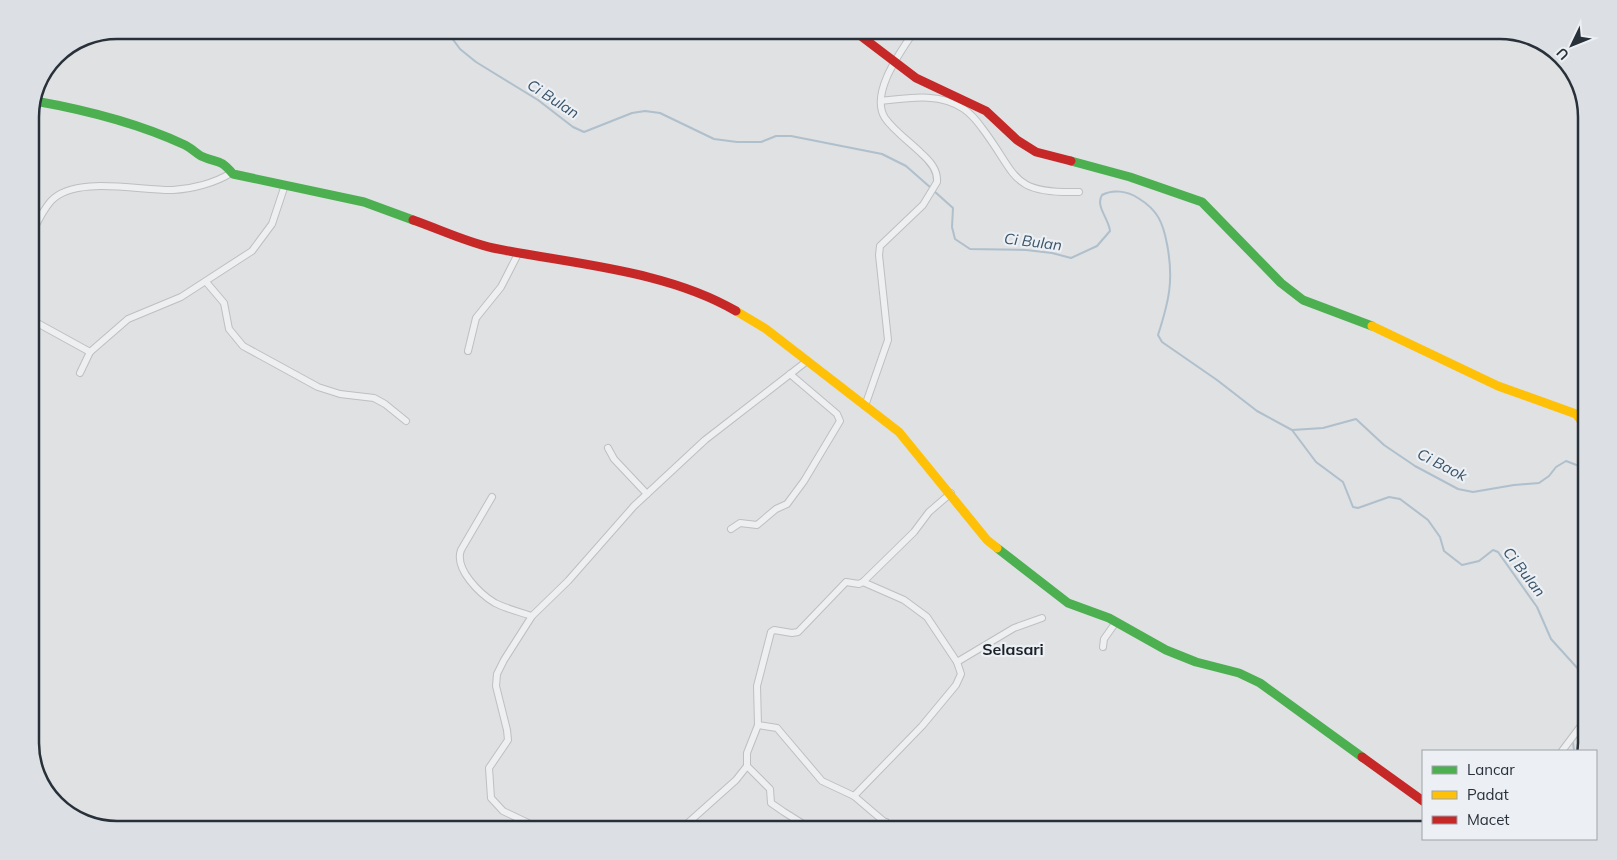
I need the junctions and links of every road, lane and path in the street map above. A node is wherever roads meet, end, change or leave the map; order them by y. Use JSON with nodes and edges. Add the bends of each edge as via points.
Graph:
{"nodes":[{"id":1,"x":865,"y":39,"type":"edge"},
{"id":2,"x":909,"y":39,"type":"edge"},
{"id":3,"x":894,"y":62,"type":"junction"},
{"id":4,"x":882,"y":101,"type":"junction"},
{"id":5,"x":40,"y":102,"type":"edge"},
{"id":6,"x":231,"y":173,"type":"junction"},
{"id":7,"x":285,"y":185,"type":"junction"},
{"id":8,"x":1079,"y":192,"type":"dead end"},
{"id":9,"x":39,"y":222,"type":"edge"},
{"id":10,"x":518,"y":254,"type":"junction"},
{"id":11,"x":207,"y":283,"type":"junction"},
{"id":12,"x":39,"y":324,"type":"edge"},
{"id":13,"x":468,"y":351,"type":"dead end"},
{"id":14,"x":90,"y":352,"type":"junction"},
{"id":15,"x":807,"y":361,"type":"junction"},
{"id":16,"x":80,"y":373,"type":"dead end"},
{"id":17,"x":790,"y":374,"type":"junction"},
{"id":18,"x":864,"y":406,"type":"junction"},
{"id":19,"x":1578,"y":413,"type":"edge"},
{"id":20,"x":406,"y":421,"type":"dead end"},
{"id":21,"x":608,"y":448,"type":"dead end"},
{"id":22,"x":951,"y":493,"type":"junction"},
{"id":23,"x":647,"y":494,"type":"junction"},
{"id":24,"x":492,"y":497,"type":"dead end"},
{"id":25,"x":731,"y":529,"type":"dead end"},
{"id":26,"x":863,"y":582,"type":"junction"},
{"id":27,"x":532,"y":616,"type":"junction"},
{"id":28,"x":1042,"y":618,"type":"dead end"},
{"id":29,"x":1116,"y":622,"type":"junction"},
{"id":30,"x":1103,"y":647,"type":"dead end"},
{"id":31,"x":957,"y":662,"type":"junction"},
{"id":32,"x":758,"y":725,"type":"junction"},
{"id":33,"x":1578,"y":730,"type":"edge"},
{"id":34,"x":1563,"y":750,"type":"edge"},
{"id":35,"x":747,"y":766,"type":"junction"},
{"id":36,"x":854,"y":796,"type":"junction"},
{"id":37,"x":1422,"y":800,"type":"edge"},
{"id":38,"x":524,"y":821,"type":"edge"},
{"id":39,"x":690,"y":821,"type":"edge"},
{"id":40,"x":798,"y":821,"type":"edge"},
{"id":41,"x":885,"y":821,"type":"edge"}],
"edges":[{"from":1,"to":3,"type":"street"},
{"from":2,"to":3,"type":"street"},
{"from":3,"to":4,"type":"street","via":[[884,84]]},
{"from":3,"to":19,"type":"street","via":[[921,81],[986,111],[1017,140],[1036,152],[1202,202],[1281,283],[1303,300],[1365,323],[1498,386]]},
{"from":4,"to":8,"type":"street","via":[[927,97],[952,103],[974,118],[1010,171],[1022,182],[1043,191]]},
{"from":4,"to":18,"type":"street","via":[[886,119],[934,168],[938,177],[932,194],[880,246],[888,340]]},
{"from":5,"to":6,"type":"street","via":[[80,109],[146,129],[202,156],[222,161]]},
{"from":6,"to":7,"type":"street"},
{"from":6,"to":9,"type":"street","via":[[199,186],[181,189],[72,188],[52,200]]},
{"from":7,"to":10,"type":"street","via":[[386,208],[466,239]]},
{"from":7,"to":11,"type":"street","via":[[272,224],[259,243]]},
{"from":10,"to":13,"type":"street","via":[[501,287],[476,318]]},
{"from":10,"to":15,"type":"street","via":[[626,273],[689,290],[753,320]]},
{"from":11,"to":14,"type":"street","via":[[177,300],[128,318]]},
{"from":11,"to":20,"type":"street","via":[[224,303],[229,329],[244,346],[318,388],[374,398]]},
{"from":12,"to":14,"type":"street"},
{"from":14,"to":16,"type":"street"},
{"from":15,"to":17,"type":"street"},
{"from":15,"to":18,"type":"street"},
{"from":17,"to":23,"type":"street","via":[[705,440]]},
{"from":17,"to":25,"type":"street","via":[[837,414],[840,421],[787,504],[757,525],[740,523]]},
{"from":18,"to":22,"type":"street","via":[[905,437]]},
{"from":21,"to":23,"type":"street","via":[[614,459]]},
{"from":22,"to":26,"type":"street"},
{"from":22,"to":29,"type":"street","via":[[987,540],[1053,592],[1074,607]]},
{"from":23,"to":27,"type":"street"},
{"from":24,"to":27,"type":"street","via":[[461,550],[459,560],[472,582],[494,602]]},
{"from":26,"to":31,"type":"street","via":[[918,609],[934,625]]},
{"from":26,"to":32,"type":"street","via":[[846,582],[798,632],[771,632],[757,686]]},
{"from":27,"to":38,"type":"street","via":[[497,674],[496,686],[508,740],[489,768],[488,781],[491,798],[502,811]]},
{"from":28,"to":31,"type":"street","via":[[1014,628]]},
{"from":29,"to":30,"type":"street","via":[[1104,639]]},
{"from":29,"to":37,"type":"street","via":[[1174,653],[1239,673],[1260,683]]},
{"from":31,"to":36,"type":"street","via":[[961,674],[956,685],[922,726]]},
{"from":32,"to":35,"type":"street","via":[[747,753]]},
{"from":32,"to":36,"type":"street","via":[[777,728],[822,781]]},
{"from":33,"to":34,"type":"street"},
{"from":35,"to":39,"type":"street"},
{"from":35,"to":40,"type":"street","via":[[769,788],[774,806]]},
{"from":36,"to":41,"type":"street"}]}
